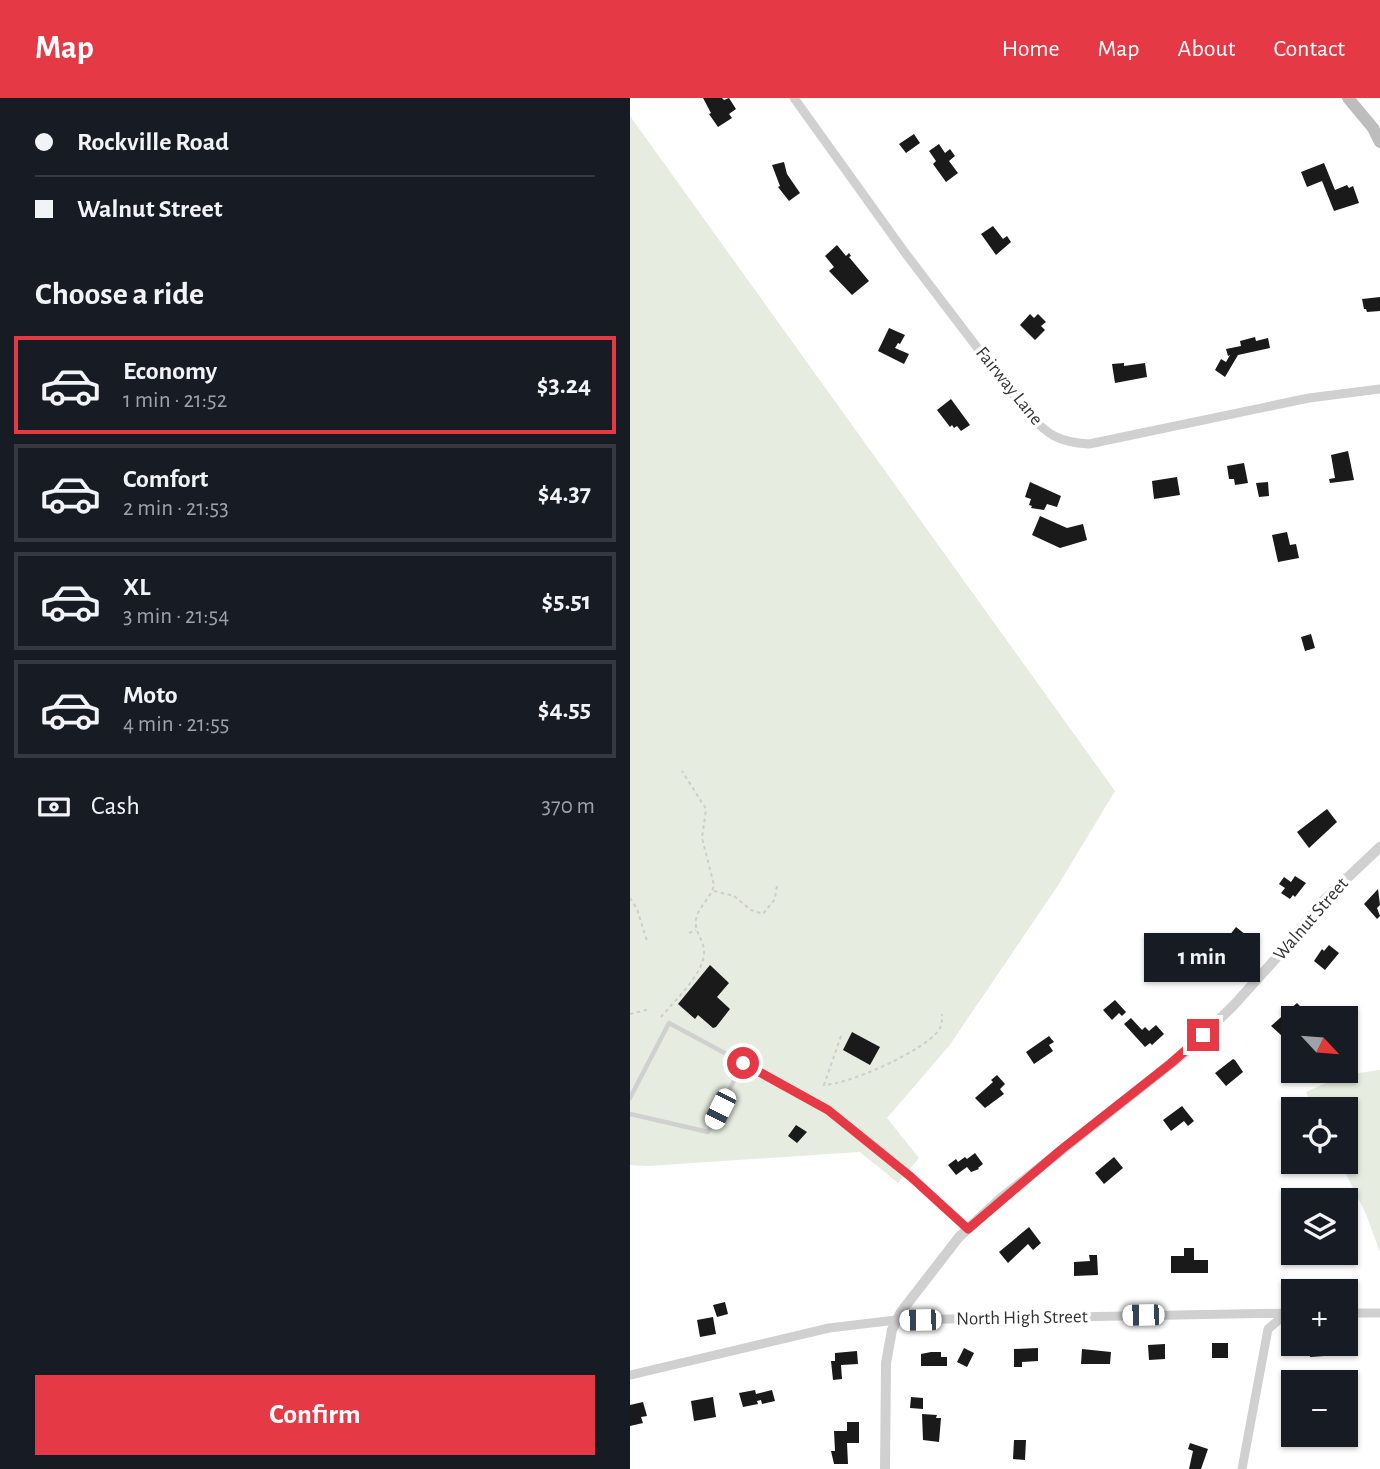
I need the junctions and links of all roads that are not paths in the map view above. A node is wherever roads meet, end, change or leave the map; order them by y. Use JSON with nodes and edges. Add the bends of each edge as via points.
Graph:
{"nodes":[{"id":1,"x":794,"y":98,"type":"edge"},
{"id":2,"x":1348,"y":98,"type":"edge"},
{"id":3,"x":1377,"y":130,"type":"edge"},
{"id":4,"x":1380,"y":142,"type":"edge"},
{"id":5,"x":1380,"y":389,"type":"edge"},
{"id":6,"x":1380,"y":847,"type":"edge"},
{"id":7,"x":743,"y":1063,"type":"junction"},
{"id":8,"x":630,"y":1098,"type":"edge"},
{"id":9,"x":630,"y":1114,"type":"edge"},
{"id":10,"x":968,"y":1229,"type":"junction"},
{"id":11,"x":1281,"y":1313,"type":"edge"},
{"id":12,"x":1358,"y":1313,"type":"edge"},
{"id":13,"x":1380,"y":1313,"type":"edge"},
{"id":14,"x":896,"y":1320,"type":"junction"},
{"id":15,"x":1281,"y":1320,"type":"edge"},
{"id":16,"x":630,"y":1375,"type":"edge"},
{"id":17,"x":885,"y":1469,"type":"edge"},
{"id":18,"x":1242,"y":1469,"type":"edge"}],
"edges":[{"from":1,"to":5,"type":"street","name":"Fairway Lane","via":[[906,254],[1047,433],[1089,444],[1309,398]]},
{"from":2,"to":3,"type":"main road"},
{"from":3,"to":4,"type":"main road"},
{"from":6,"to":10,"type":"street","name":"Walnut Street","via":[[1324,900],[1233,1006],[1188,1050]]},
{"from":7,"to":8,"type":"lane","via":[[669,1023]]},
{"from":7,"to":9,"type":"lane","via":[[708,1132]]},
{"from":7,"to":10,"type":"lane","via":[[828,1110]]},
{"from":10,"to":14,"type":"street","name":"Walnut Street"},
{"from":11,"to":14,"type":"street","name":"North High Street"},
{"from":12,"to":13,"type":"street"},
{"from":14,"to":16,"type":"street","name":"North High Street","via":[[829,1328]]},
{"from":14,"to":17,"type":"street","name":"Walnut Street","via":[[886,1363]]},
{"from":15,"to":18,"type":"street","via":[[1268,1329]]}]}
